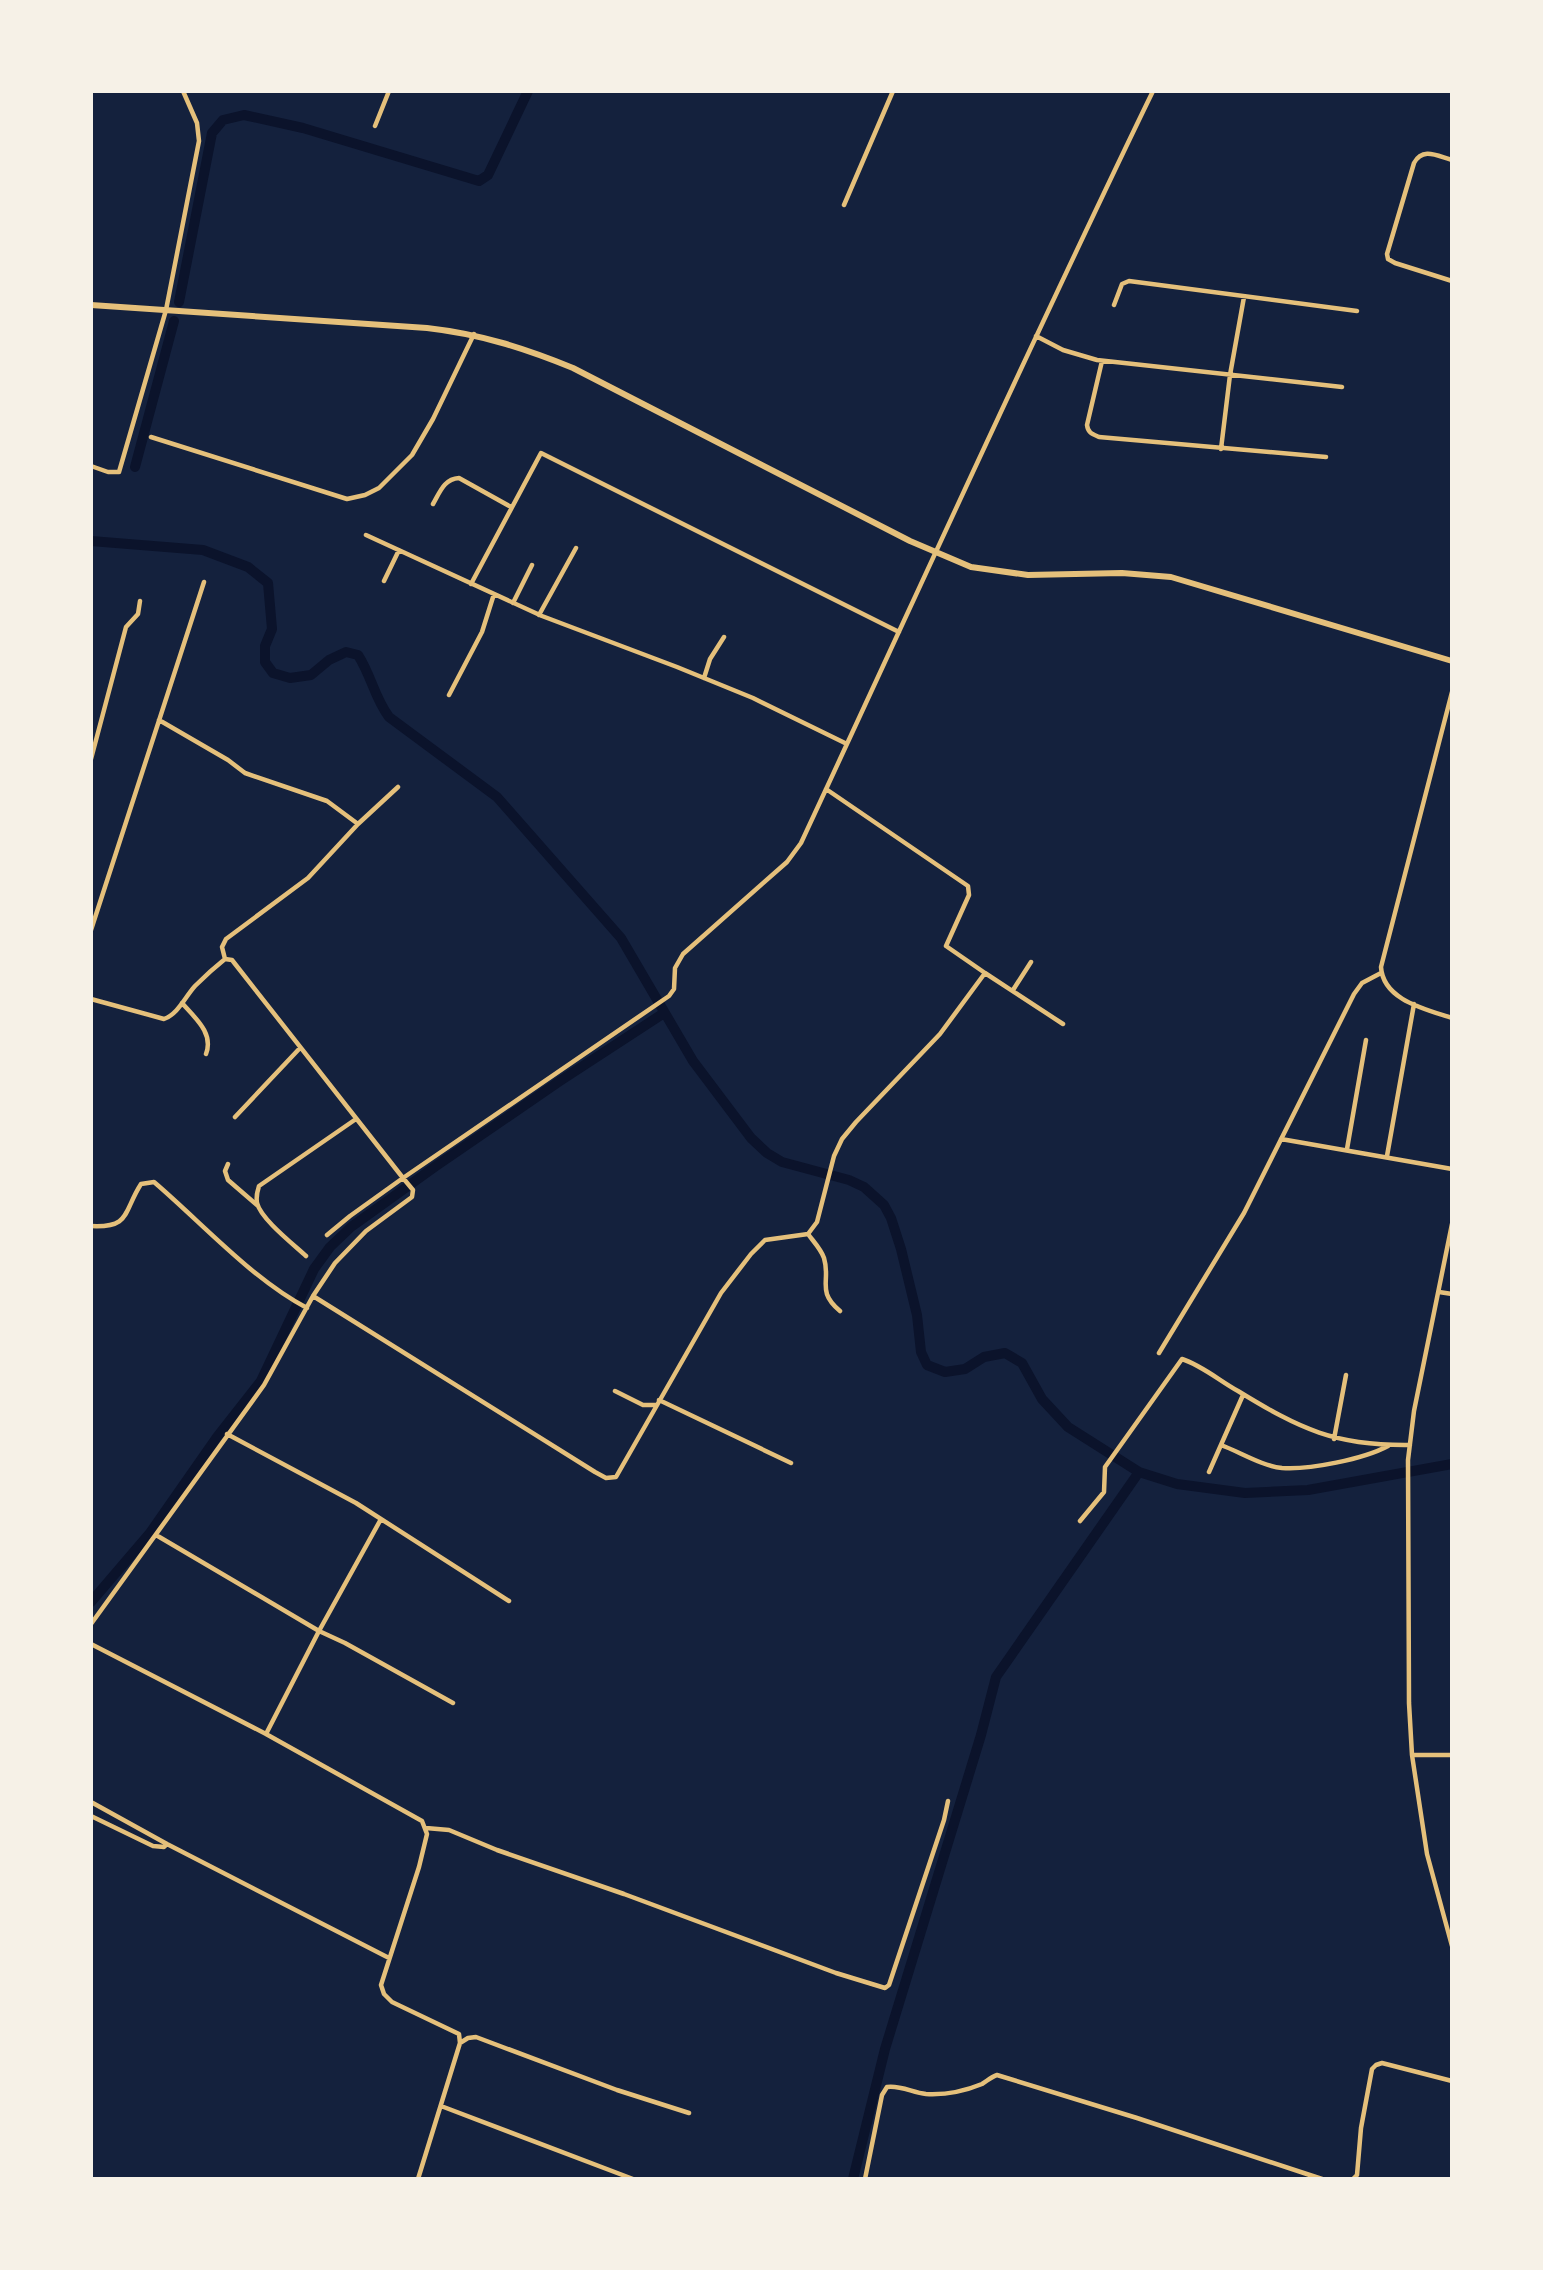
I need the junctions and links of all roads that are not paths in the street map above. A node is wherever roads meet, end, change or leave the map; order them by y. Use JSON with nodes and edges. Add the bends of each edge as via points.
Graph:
{"nodes":[{"id":1,"x":183,"y":91,"type":"edge"},
{"id":2,"x":389,"y":91,"type":"edge"},
{"id":3,"x":893,"y":91,"type":"edge"},
{"id":4,"x":1153,"y":91,"type":"edge"},
{"id":5,"x":374,"y":125,"type":"dead end"},
{"id":6,"x":1452,"y":160,"type":"edge"},
{"id":7,"x":845,"y":205,"type":"dead end"},
{"id":8,"x":1452,"y":281,"type":"edge"},
{"id":9,"x":1244,"y":297,"type":"junction"},
{"id":10,"x":91,"y":305,"type":"edge"},
{"id":11,"x":1114,"y":305,"type":"dead end"},
{"id":12,"x":166,"y":310,"type":"junction"},
{"id":13,"x":1357,"y":312,"type":"dead end"},
{"id":14,"x":474,"y":334,"type":"junction"},
{"id":15,"x":1036,"y":336,"type":"junction"},
{"id":16,"x":1102,"y":361,"type":"junction"},
{"id":17,"x":1230,"y":375,"type":"junction"},
{"id":18,"x":1342,"y":387,"type":"dead end"},
{"id":19,"x":151,"y":437,"type":"dead end"},
{"id":20,"x":1221,"y":449,"type":"junction"},
{"id":21,"x":1326,"y":457,"type":"dead end"},
{"id":22,"x":91,"y":466,"type":"edge"},
{"id":23,"x":433,"y":504,"type":"dead end"},
{"id":24,"x":511,"y":507,"type":"junction"},
{"id":25,"x":366,"y":536,"type":"dead end"},
{"id":26,"x":576,"y":548,"type":"dead end"},
{"id":27,"x":399,"y":550,"type":"junction"},
{"id":28,"x":937,"y":552,"type":"junction"},
{"id":29,"x":532,"y":565,"type":"dead end"},
{"id":30,"x":384,"y":581,"type":"dead end"},
{"id":31,"x":204,"y":582,"type":"dead end"},
{"id":32,"x":471,"y":583,"type":"junction"},
{"id":33,"x":494,"y":594,"type":"junction"},
{"id":34,"x":140,"y":601,"type":"dead end"},
{"id":35,"x":513,"y":603,"type":"junction"},
{"id":36,"x":539,"y":615,"type":"junction"},
{"id":37,"x":899,"y":632,"type":"junction"},
{"id":38,"x":724,"y":637,"type":"dead end"},
{"id":39,"x":1452,"y":661,"type":"edge"},
{"id":40,"x":704,"y":678,"type":"junction"},
{"id":41,"x":1452,"y":692,"type":"edge"},
{"id":42,"x":449,"y":695,"type":"dead end"},
{"id":43,"x":159,"y":720,"type":"junction"},
{"id":44,"x":847,"y":744,"type":"junction"},
{"id":45,"x":91,"y":759,"type":"edge"},
{"id":46,"x":398,"y":787,"type":"dead end"},
{"id":47,"x":826,"y":789,"type":"junction"},
{"id":48,"x":358,"y":824,"type":"junction"},
{"id":49,"x":91,"y":930,"type":"edge"},
{"id":50,"x":225,"y":959,"type":"junction"},
{"id":51,"x":1031,"y":962,"type":"dead end"},
{"id":52,"x":985,"y":973,"type":"junction"},
{"id":53,"x":1381,"y":973,"type":"junction"},
{"id":54,"x":1013,"y":990,"type":"junction"},
{"id":55,"x":91,"y":999,"type":"edge"},
{"id":56,"x":182,"y":1003,"type":"junction"},
{"id":57,"x":1414,"y":1004,"type":"junction"},
{"id":58,"x":1452,"y":1018,"type":"edge"},
{"id":59,"x":1063,"y":1024,"type":"dead end"},
{"id":60,"x":1366,"y":1040,"type":"dead end"},
{"id":61,"x":300,"y":1048,"type":"junction"},
{"id":62,"x":206,"y":1054,"type":"dead end"},
{"id":63,"x":235,"y":1117,"type":"dead end"},
{"id":64,"x":356,"y":1119,"type":"junction"},
{"id":65,"x":1281,"y":1139,"type":"junction"},
{"id":66,"x":1347,"y":1149,"type":"junction"},
{"id":67,"x":1387,"y":1156,"type":"junction"},
{"id":68,"x":228,"y":1164,"type":"dead end"},
{"id":69,"x":1452,"y":1169,"type":"edge"},
{"id":70,"x":404,"y":1179,"type":"junction"},
{"id":71,"x":257,"y":1206,"type":"junction"},
{"id":72,"x":1452,"y":1224,"type":"edge"},
{"id":73,"x":91,"y":1226,"type":"edge"},
{"id":74,"x":808,"y":1234,"type":"junction"},
{"id":75,"x":327,"y":1235,"type":"dead end"},
{"id":76,"x":306,"y":1256,"type":"dead end"},
{"id":77,"x":1439,"y":1292,"type":"junction"},
{"id":78,"x":1452,"y":1294,"type":"edge"},
{"id":79,"x":313,"y":1296,"type":"junction"},
{"id":80,"x":305,"y":1307,"type":"junction"},
{"id":81,"x":841,"y":1311,"type":"dead end"},
{"id":82,"x":1159,"y":1353,"type":"dead end"},
{"id":83,"x":1346,"y":1375,"type":"dead end"},
{"id":84,"x":615,"y":1391,"type":"dead end"},
{"id":85,"x":1243,"y":1395,"type":"junction"},
{"id":86,"x":657,"y":1403,"type":"junction"},
{"id":87,"x":227,"y":1434,"type":"junction"},
{"id":88,"x":1334,"y":1439,"type":"junction"},
{"id":89,"x":1221,"y":1445,"type":"junction"},
{"id":90,"x":1409,"y":1445,"type":"junction"},
{"id":91,"x":1388,"y":1446,"type":"junction"},
{"id":92,"x":791,"y":1463,"type":"dead end"},
{"id":93,"x":1209,"y":1472,"type":"dead end"},
{"id":94,"x":381,"y":1519,"type":"junction"},
{"id":95,"x":1080,"y":1521,"type":"dead end"},
{"id":96,"x":156,"y":1535,"type":"junction"},
{"id":97,"x":509,"y":1601,"type":"dead end"},
{"id":98,"x":91,"y":1624,"type":"edge"},
{"id":99,"x":319,"y":1631,"type":"junction"},
{"id":100,"x":91,"y":1644,"type":"edge"},
{"id":101,"x":453,"y":1703,"type":"dead end"},
{"id":102,"x":266,"y":1734,"type":"junction"},
{"id":103,"x":1412,"y":1755,"type":"junction"},
{"id":104,"x":1452,"y":1755,"type":"edge"},
{"id":105,"x":948,"y":1801,"type":"dead end"},
{"id":106,"x":91,"y":1802,"type":"edge"},
{"id":107,"x":91,"y":1816,"type":"edge"},
{"id":108,"x":426,"y":1828,"type":"junction"},
{"id":109,"x":167,"y":1844,"type":"junction"},
{"id":110,"x":1452,"y":1947,"type":"edge"},
{"id":111,"x":388,"y":1958,"type":"junction"},
{"id":112,"x":460,"y":2043,"type":"junction"},
{"id":113,"x":1452,"y":2081,"type":"edge"},
{"id":114,"x":441,"y":2106,"type":"junction"},
{"id":115,"x":689,"y":2113,"type":"dead end"},
{"id":116,"x":418,"y":2179,"type":"edge"},
{"id":117,"x":633,"y":2179,"type":"edge"},
{"id":118,"x":865,"y":2179,"type":"edge"},
{"id":119,"x":1322,"y":2179,"type":"edge"},
{"id":120,"x":1353,"y":2179,"type":"edge"}],
"edges":[{"from":1,"to":12,"type":"street","via":[[197,123],[199,141]]},
{"from":2,"to":5,"type":"street"},
{"from":3,"to":7,"type":"street"},
{"from":4,"to":15,"type":"street"},
{"from":6,"to":8,"type":"street","via":[[1426,153],[1418,156],[1387,254],[1395,263]]},
{"from":9,"to":11,"type":"street","via":[[1129,281],[1122,284]]},
{"from":9,"to":13,"type":"street"},
{"from":9,"to":17,"type":"street"},
{"from":10,"to":12,"type":"street"},
{"from":12,"to":14,"type":"street"},
{"from":12,"to":22,"type":"street","via":[[119,472]]},
{"from":14,"to":19,"type":"street","via":[[412,455],[379,488],[365,495],[347,499]]},
{"from":14,"to":28,"type":"street","via":[[573,368]]},
{"from":15,"to":16,"type":"street","via":[[1063,350]]},
{"from":15,"to":28,"type":"street"},
{"from":16,"to":17,"type":"street"},
{"from":16,"to":20,"type":"street","via":[[1087,425],[1091,434]]},
{"from":17,"to":18,"type":"street"},
{"from":17,"to":20,"type":"street"},
{"from":20,"to":21,"type":"street"},
{"from":23,"to":24,"type":"street","via":[[444,484],[459,478]]},
{"from":24,"to":32,"type":"street"},
{"from":24,"to":37,"type":"street","via":[[544,453]]},
{"from":25,"to":27,"type":"street"},
{"from":26,"to":36,"type":"street"},
{"from":27,"to":30,"type":"street"},
{"from":27,"to":32,"type":"street"},
{"from":28,"to":37,"type":"street"},
{"from":28,"to":39,"type":"street","via":[[995,572],[1171,577]]},
{"from":29,"to":35,"type":"street"},
{"from":31,"to":43,"type":"street"},
{"from":32,"to":33,"type":"street"},
{"from":33,"to":35,"type":"street"},
{"from":33,"to":42,"type":"street","via":[[482,632]]},
{"from":34,"to":45,"type":"street","via":[[138,614],[127,628]]},
{"from":35,"to":36,"type":"street"},
{"from":36,"to":40,"type":"street"},
{"from":37,"to":44,"type":"street"},
{"from":38,"to":40,"type":"street"},
{"from":40,"to":44,"type":"street"},
{"from":41,"to":53,"type":"street"},
{"from":43,"to":48,"type":"street","via":[[245,773],[327,801]]},
{"from":43,"to":49,"type":"street"},
{"from":44,"to":47,"type":"street"},
{"from":46,"to":48,"type":"street"},
{"from":47,"to":52,"type":"street","via":[[968,886],[969,895],[946,946]]},
{"from":47,"to":70,"type":"street","via":[[787,862],[683,954],[669,996]]},
{"from":48,"to":50,"type":"street","via":[[308,878],[226,939],[222,947]]},
{"from":50,"to":56,"type":"street"},
{"from":50,"to":61,"type":"street","via":[[232,960]]},
{"from":51,"to":54,"type":"street"},
{"from":52,"to":54,"type":"street"},
{"from":52,"to":74,"type":"street","via":[[940,1034],[842,1139],[817,1222]]},
{"from":53,"to":57,"type":"street","via":[[1393,993]]},
{"from":53,"to":65,"type":"street","via":[[1362,983],[1354,994]]},
{"from":54,"to":59,"type":"street"},
{"from":55,"to":56,"type":"street","via":[[164,1019]]},
{"from":56,"to":62,"type":"street","via":[[208,1034]]},
{"from":57,"to":58,"type":"street"},
{"from":57,"to":67,"type":"street"},
{"from":60,"to":66,"type":"street"},
{"from":61,"to":63,"type":"street"},
{"from":61,"to":64,"type":"street"},
{"from":64,"to":70,"type":"street"},
{"from":64,"to":71,"type":"street","via":[[259,1186]]},
{"from":65,"to":66,"type":"street"},
{"from":65,"to":82,"type":"street","via":[[1244,1213]]},
{"from":66,"to":67,"type":"street"},
{"from":67,"to":69,"type":"street"},
{"from":68,"to":71,"type":"street","via":[[225,1176]]},
{"from":70,"to":75,"type":"street"},
{"from":70,"to":79,"type":"street","via":[[413,1190],[412,1197],[366,1231],[335,1263]]},
{"from":71,"to":76,"type":"street"},
{"from":72,"to":77,"type":"street"},
{"from":73,"to":80,"type":"street","via":[[110,1227],[123,1219],[141,1184],[154,1182],[260,1277]]},
{"from":74,"to":81,"type":"street","via":[[825,1262],[825,1288],[831,1304]]},
{"from":74,"to":86,"type":"street","via":[[765,1240],[751,1254],[720,1293]]},
{"from":77,"to":78,"type":"street"},
{"from":77,"to":90,"type":"street"},
{"from":79,"to":80,"type":"street"},
{"from":79,"to":86,"type":"street","via":[[606,1478],[620,1472]]},
{"from":80,"to":87,"type":"street","via":[[264,1385]]},
{"from":83,"to":88,"type":"street"},
{"from":84,"to":86,"type":"street","via":[[643,1405]]},
{"from":85,"to":88,"type":"street","via":[[1284,1419]]},
{"from":85,"to":89,"type":"street"},
{"from":85,"to":95,"type":"street","via":[[1182,1359],[1105,1467],[1104,1492]]},
{"from":86,"to":92,"type":"street"},
{"from":87,"to":94,"type":"street"},
{"from":87,"to":96,"type":"street"},
{"from":88,"to":91,"type":"street"},
{"from":89,"to":91,"type":"street","via":[[1281,1468],[1332,1463]]},
{"from":89,"to":93,"type":"street"},
{"from":90,"to":91,"type":"street"},
{"from":90,"to":103,"type":"street"},
{"from":94,"to":97,"type":"street"},
{"from":94,"to":99,"type":"street"},
{"from":96,"to":98,"type":"street"},
{"from":96,"to":99,"type":"street"},
{"from":99,"to":101,"type":"street"},
{"from":99,"to":102,"type":"street"},
{"from":100,"to":102,"type":"street"},
{"from":102,"to":108,"type":"street","via":[[422,1821]]},
{"from":103,"to":104,"type":"street"},
{"from":103,"to":110,"type":"street","via":[[1427,1854]]},
{"from":105,"to":108,"type":"street","via":[[885,1987],[824,1969],[449,1830]]},
{"from":106,"to":109,"type":"street"},
{"from":107,"to":109,"type":"street","via":[[153,1846]]},
{"from":108,"to":111,"type":"street","via":[[419,1867]]},
{"from":109,"to":111,"type":"street"},
{"from":111,"to":112,"type":"street","via":[[381,1985],[384,1994],[459,2034]]},
{"from":112,"to":114,"type":"street"},
{"from":112,"to":115,"type":"street","via":[[477,2037]]},
{"from":113,"to":120,"type":"street","via":[[1376,2065]]},
{"from":114,"to":116,"type":"street"},
{"from":114,"to":117,"type":"street"},
{"from":118,"to":119,"type":"street","via":[[887,2087],[947,2093],[997,2075]]}]}
